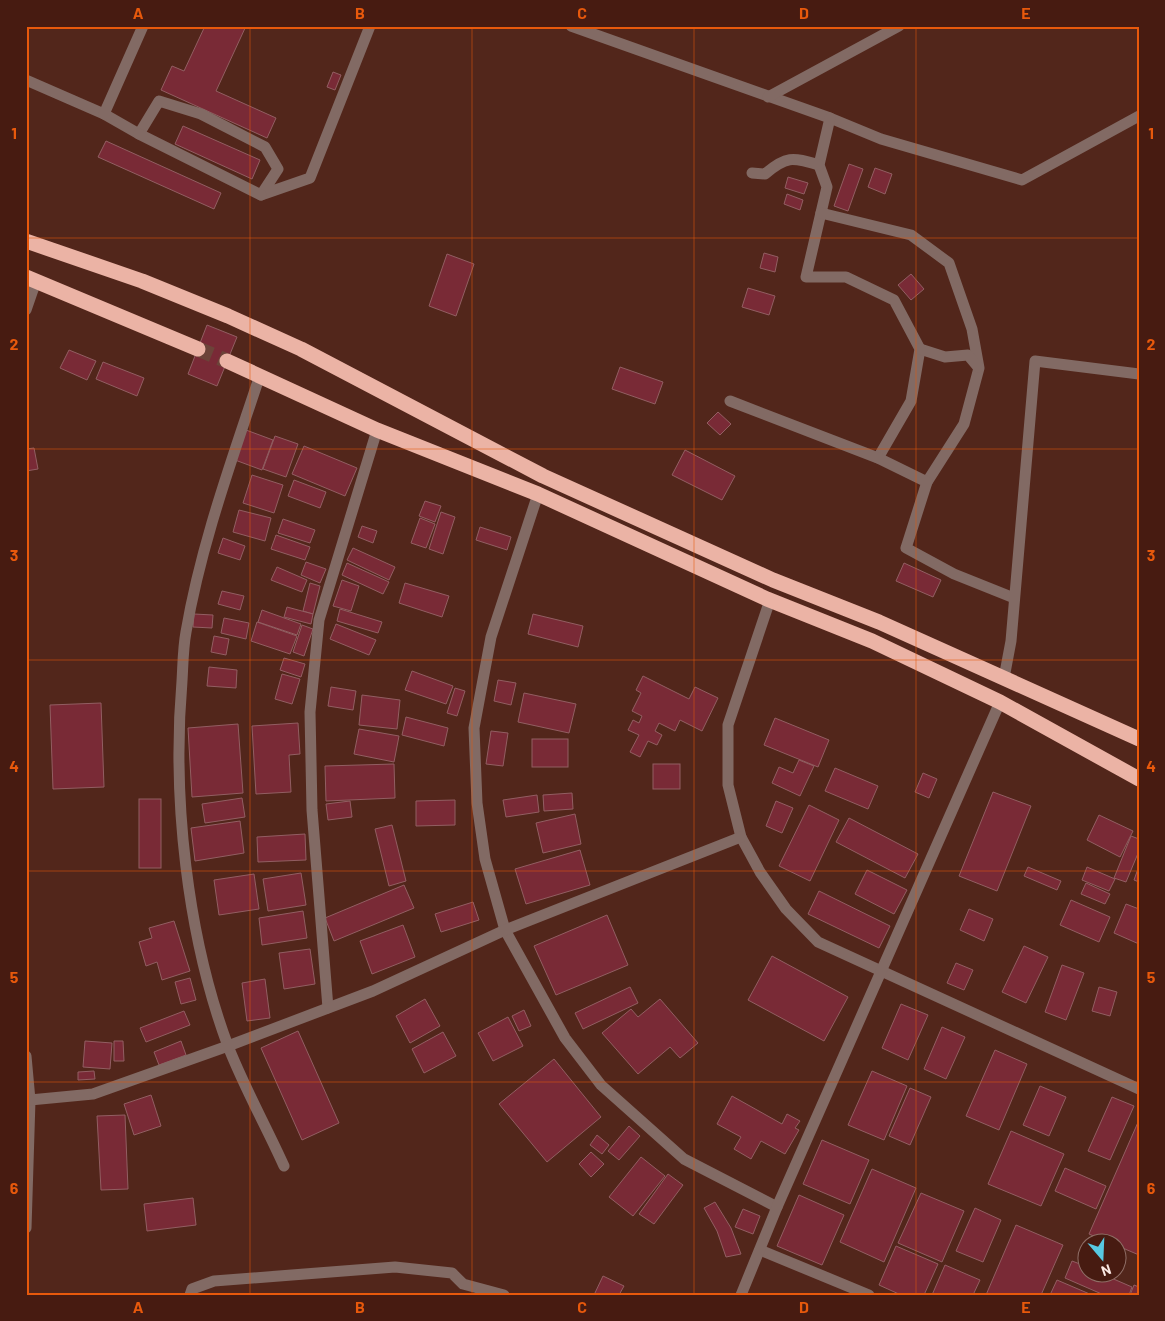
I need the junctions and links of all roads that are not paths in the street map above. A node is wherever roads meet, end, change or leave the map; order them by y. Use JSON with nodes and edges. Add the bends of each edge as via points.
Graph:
{"nodes":[{"id":1,"x":143,"y":26,"type":"edge"},
{"id":2,"x":370,"y":26,"type":"edge"},
{"id":3,"x":571,"y":26,"type":"edge"},
{"id":4,"x":899,"y":26,"type":"edge"},
{"id":5,"x":26,"y":80,"type":"edge"},
{"id":6,"x":768,"y":97,"type":"junction"},
{"id":7,"x":104,"y":114,"type":"junction"},
{"id":8,"x":1139,"y":116,"type":"edge"},
{"id":9,"x":830,"y":118,"type":"junction"},
{"id":10,"x":139,"y":134,"type":"junction"},
{"id":11,"x":819,"y":165,"type":"junction"},
{"id":12,"x":752,"y":173,"type":"dead end"},
{"id":13,"x":261,"y":195,"type":"junction"},
{"id":14,"x":821,"y":213,"type":"junction"},
{"id":15,"x":26,"y":241,"type":"edge"},
{"id":16,"x":31,"y":279,"type":"edge"},
{"id":17,"x":26,"y":310,"type":"edge"},
{"id":18,"x":198,"y":349,"type":"tunnel mouth"},
{"id":19,"x":920,"y":349,"type":"junction"},
{"id":20,"x":227,"y":362,"type":"tunnel mouth"},
{"id":21,"x":980,"y":368,"type":"junction"},
{"id":22,"x":1139,"y":374,"type":"edge"},
{"id":23,"x":260,"y":375,"type":"junction"},
{"id":24,"x":730,"y":401,"type":"dead end"},
{"id":25,"x":377,"y":430,"type":"junction"},
{"id":26,"x":878,"y":458,"type":"junction"},
{"id":27,"x":927,"y":482,"type":"junction"},
{"id":28,"x":538,"y":494,"type":"junction"},
{"id":29,"x":1014,"y":598,"type":"junction"},
{"id":30,"x":770,"y":600,"type":"junction"},
{"id":31,"x":1004,"y":678,"type":"junction"},
{"id":32,"x":1000,"y":702,"type":"junction"},
{"id":33,"x":1139,"y":740,"type":"edge"},
{"id":34,"x":1139,"y":778,"type":"edge"},
{"id":35,"x":741,"y":837,"type":"junction"},
{"id":36,"x":505,"y":930,"type":"junction"},
{"id":37,"x":881,"y":972,"type":"junction"},
{"id":38,"x":328,"y":1008,"type":"junction"},
{"id":39,"x":228,"y":1046,"type":"junction"},
{"id":40,"x":26,"y":1056,"type":"edge"},
{"id":41,"x":1139,"y":1089,"type":"edge"},
{"id":42,"x":30,"y":1100,"type":"junction"},
{"id":43,"x":284,"y":1166,"type":"dead end"},
{"id":44,"x":777,"y":1206,"type":"junction"},
{"id":45,"x":26,"y":1228,"type":"edge"},
{"id":46,"x":760,"y":1250,"type":"junction"},
{"id":47,"x":190,"y":1295,"type":"edge"},
{"id":48,"x":504,"y":1295,"type":"edge"},
{"id":49,"x":741,"y":1295,"type":"edge"},
{"id":50,"x":869,"y":1295,"type":"edge"}],
"edges":[{"from":1,"to":7,"type":"street"},
{"from":2,"to":13,"type":"street","via":[[310,178]]},
{"from":3,"to":6,"type":"street"},
{"from":4,"to":6,"type":"street"},
{"from":5,"to":7,"type":"street"},
{"from":6,"to":9,"type":"street"},
{"from":7,"to":10,"type":"street"},
{"from":8,"to":9,"type":"street","via":[[1022,180],[881,139]]},
{"from":9,"to":11,"type":"street"},
{"from":10,"to":13,"type":"street"},
{"from":10,"to":13,"type":"street","via":[[159,101],[201,114],[265,146],[278,169]]},
{"from":11,"to":12,"type":"street","via":[[802,160],[781,160],[765,174]]},
{"from":11,"to":14,"type":"street","via":[[827,187]]},
{"from":14,"to":19,"type":"street","via":[[806,277],[846,277],[894,300]]},
{"from":14,"to":21,"type":"street","via":[[911,235],[949,263],[972,329]]},
{"from":15,"to":31,"type":"highway","via":[[142,281],[302,349],[544,476],[764,576],[879,622]]},
{"from":16,"to":17,"type":"street"},
{"from":16,"to":18,"type":"highway"},
{"from":19,"to":21,"type":"street","via":[[945,357],[968,355]]},
{"from":19,"to":26,"type":"street","via":[[911,402]]},
{"from":20,"to":23,"type":"highway"},
{"from":21,"to":27,"type":"street","via":[[964,424]]},
{"from":22,"to":29,"type":"street","via":[[1035,361]]},
{"from":23,"to":25,"type":"highway"},
{"from":23,"to":39,"type":"street","via":[[211,524],[186,633],[179,717],[180,790],[191,906]]},
{"from":24,"to":26,"type":"street"},
{"from":25,"to":28,"type":"highway"},
{"from":25,"to":38,"type":"street","via":[[319,620],[310,712],[312,810]]},
{"from":26,"to":27,"type":"street"},
{"from":27,"to":29,"type":"street","via":[[906,548],[954,574]]},
{"from":28,"to":30,"type":"highway"},
{"from":28,"to":36,"type":"street","via":[[491,637],[474,728],[476,803],[485,859]]},
{"from":29,"to":31,"type":"street"},
{"from":30,"to":32,"type":"highway","via":[[872,641]]},
{"from":30,"to":35,"type":"street","via":[[728,725],[728,785]]},
{"from":31,"to":33,"type":"highway"},
{"from":32,"to":34,"type":"highway"},
{"from":32,"to":37,"type":"street"},
{"from":35,"to":36,"type":"street"},
{"from":35,"to":37,"type":"street","via":[[786,909],[818,942]]},
{"from":36,"to":38,"type":"street"},
{"from":36,"to":44,"type":"street","via":[[565,1038],[602,1085],[684,1159]]},
{"from":37,"to":41,"type":"street"},
{"from":37,"to":44,"type":"street"},
{"from":38,"to":39,"type":"street"},
{"from":39,"to":42,"type":"street","via":[[93,1094]]},
{"from":39,"to":43,"type":"street"},
{"from":40,"to":42,"type":"street"},
{"from":42,"to":45,"type":"street"},
{"from":44,"to":46,"type":"street"},
{"from":46,"to":49,"type":"street"},
{"from":46,"to":50,"type":"street"},
{"from":47,"to":48,"type":"street","via":[[192,1289],[214,1281],[395,1267],[452,1273],[463,1284]]}]}
